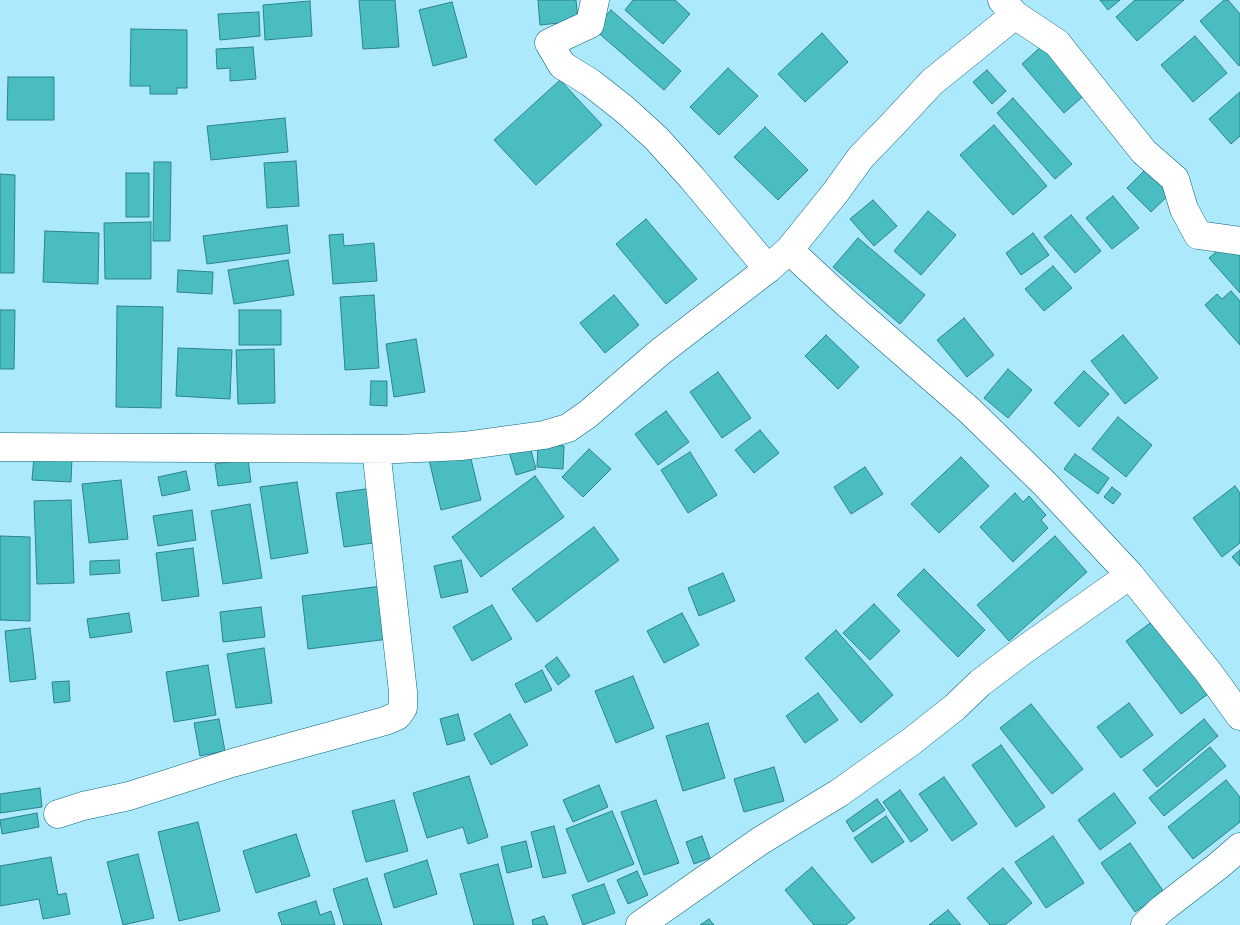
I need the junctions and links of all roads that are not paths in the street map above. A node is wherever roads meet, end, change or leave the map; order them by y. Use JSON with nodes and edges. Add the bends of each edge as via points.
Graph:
{"nodes":[{"id":1,"x":595,"y":0,"type":"edge"},
{"id":2,"x":1008,"y":7,"type":"edge"},
{"id":3,"x":1240,"y":241,"type":"edge"},
{"id":4,"x":789,"y":250,"type":"junction"},
{"id":5,"x":768,"y":269,"type":"junction"},
{"id":6,"x":0,"y":447,"type":"edge"},
{"id":7,"x":376,"y":449,"type":"junction"},
{"id":8,"x":1130,"y":575,"type":"junction"},
{"id":9,"x":1240,"y":716,"type":"edge"},
{"id":10,"x":58,"y":814,"type":"dead end"},
{"id":11,"x":1240,"y":847,"type":"edge"},
{"id":12,"x":640,"y":925,"type":"edge"},
{"id":13,"x":1145,"y":925,"type":"edge"}],
"edges":[{"from":1,"to":5,"type":"street","via":[[590,24],[549,44],[562,65],[624,109],[656,138]]},
{"from":2,"to":3,"type":"street","via":[[1057,43],[1144,152],[1176,179],[1184,209],[1198,235]]},
{"from":2,"to":4,"type":"street","via":[[861,157]]},
{"from":4,"to":5,"type":"street"},
{"from":4,"to":8,"type":"street","via":[[969,410],[1045,484]]},
{"from":5,"to":7,"type":"street","via":[[568,428],[544,435],[463,446]]},
{"from":6,"to":7,"type":"street"},
{"from":7,"to":10,"type":"street","via":[[403,692],[403,708],[398,716]]},
{"from":8,"to":9,"type":"street"},
{"from":8,"to":12,"type":"street","via":[[1020,652],[912,741]]},
{"from":11,"to":13,"type":"street"}]}
